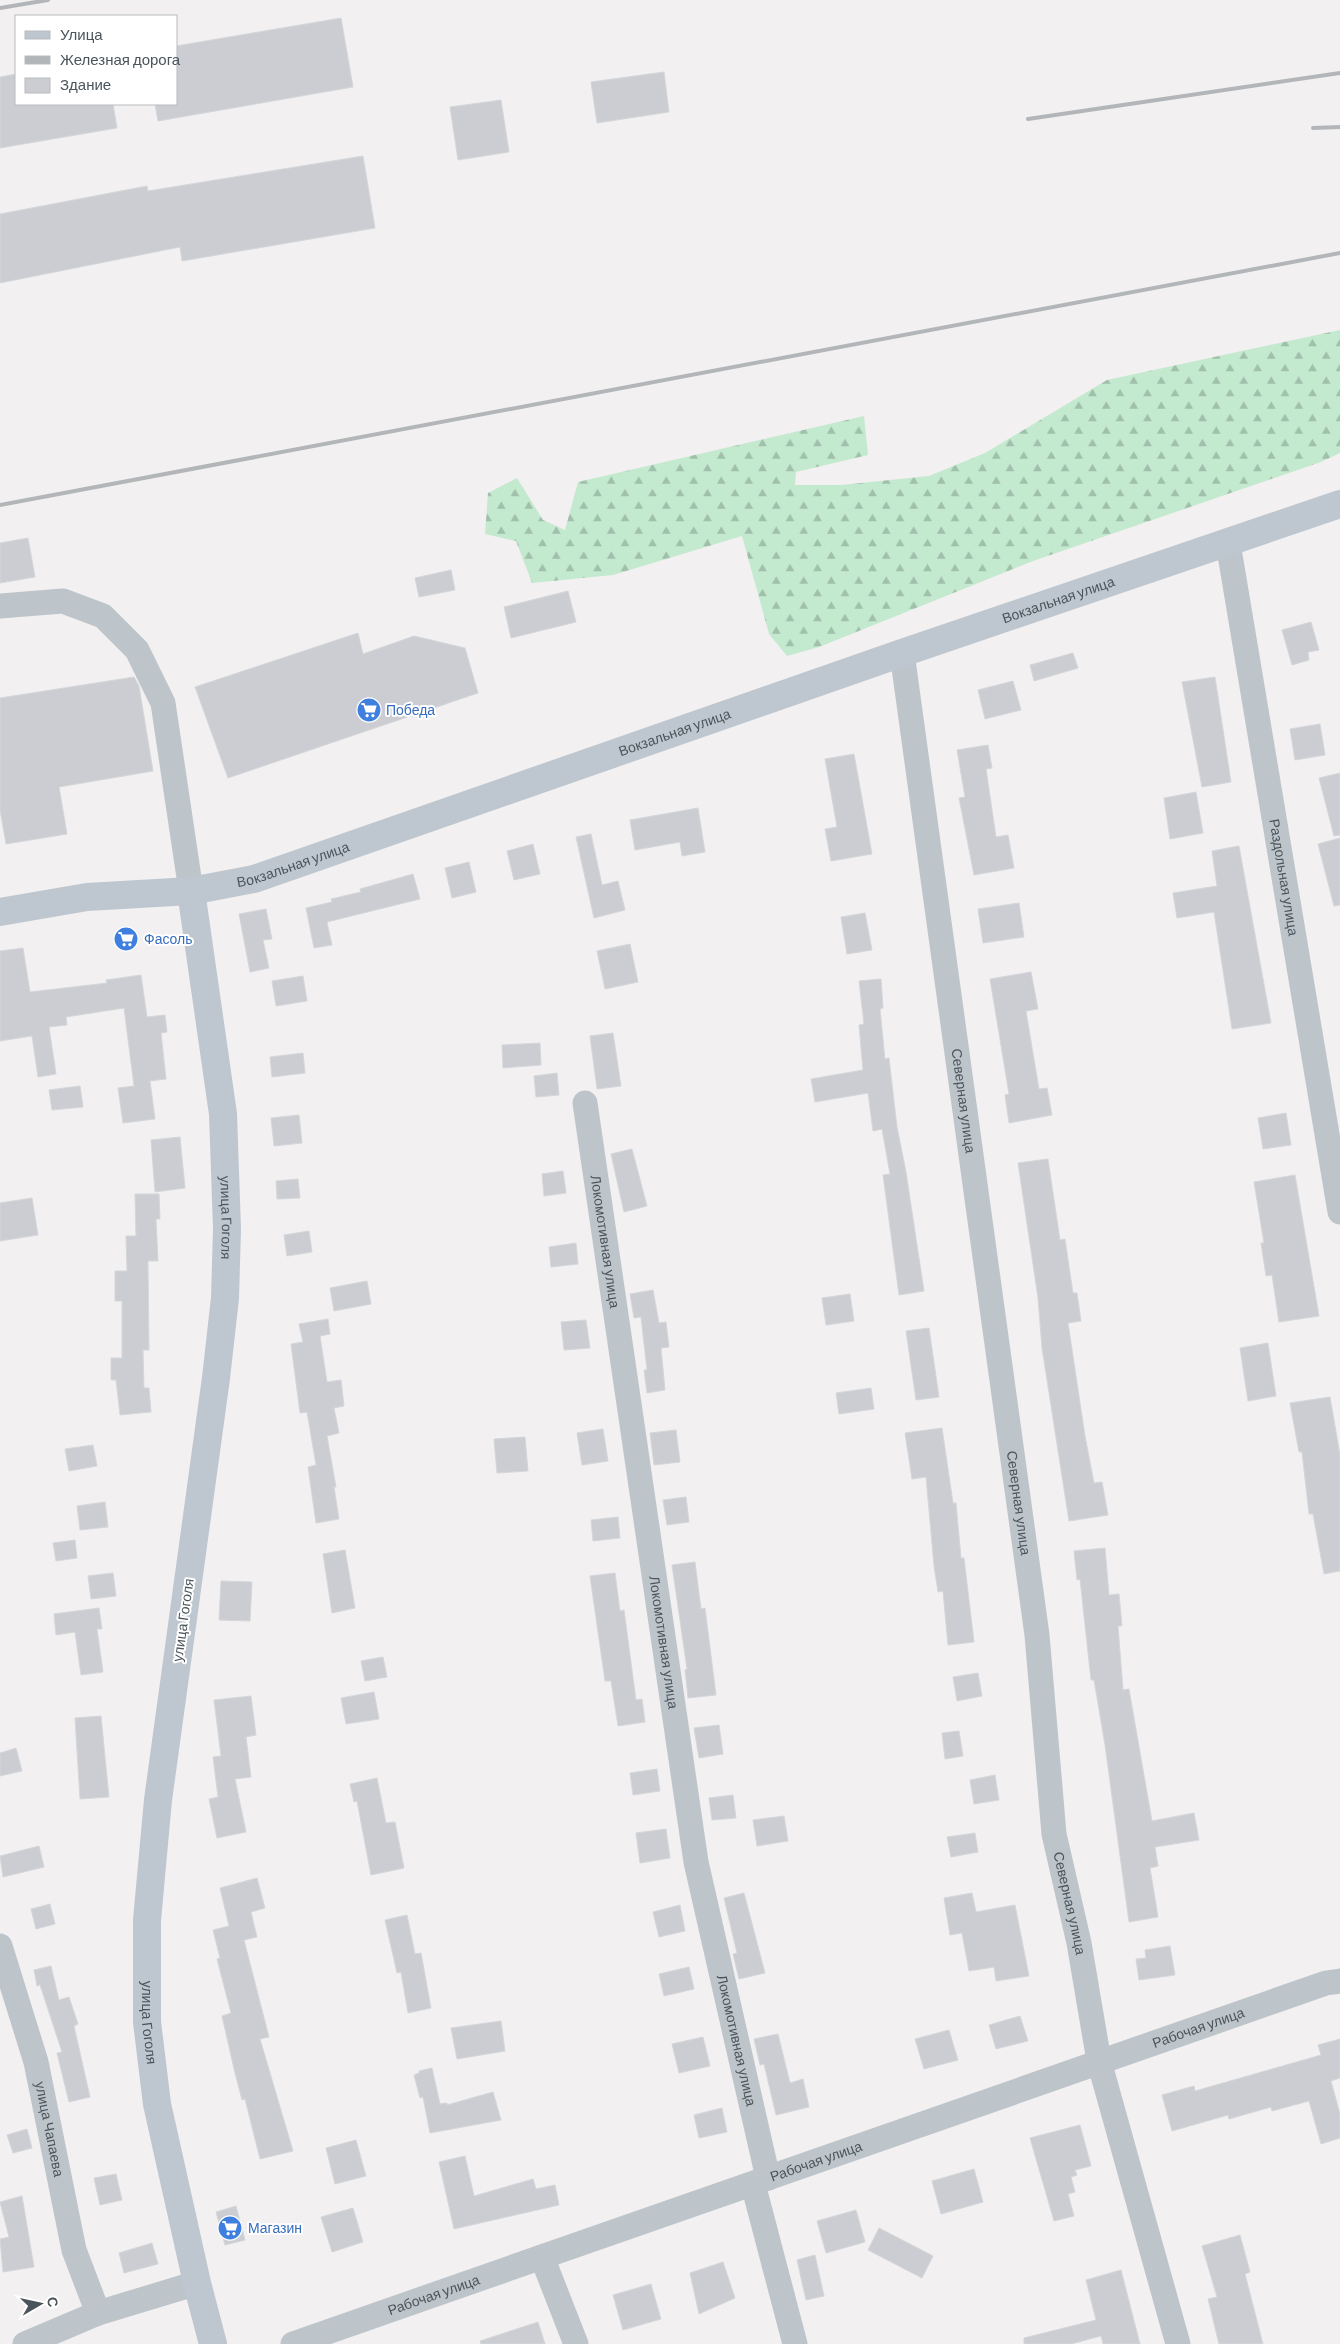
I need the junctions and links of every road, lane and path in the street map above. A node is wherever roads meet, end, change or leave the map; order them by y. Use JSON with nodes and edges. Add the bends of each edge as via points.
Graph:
{"nodes":[{"id":1,"x":1340,"y":504,"type":"edge"},
{"id":2,"x":1228,"y":543,"type":"junction"},
{"id":3,"x":0,"y":606,"type":"edge"},
{"id":4,"x":902,"y":653,"type":"junction"},
{"id":5,"x":191,"y":891,"type":"junction"},
{"id":6,"x":0,"y":912,"type":"edge"},
{"id":7,"x":585,"y":1103,"type":"dead end"},
{"id":8,"x":1340,"y":1212,"type":"edge"},
{"id":9,"x":0,"y":1946,"type":"edge"},
{"id":10,"x":1340,"y":1980,"type":"edge"},
{"id":11,"x":1100,"y":2061,"type":"junction"},
{"id":12,"x":761,"y":2181,"type":"junction"},
{"id":13,"x":542,"y":2257,"type":"junction"},
{"id":14,"x":197,"y":2282,"type":"junction"},
{"id":15,"x":98,"y":2312,"type":"junction"},
{"id":16,"x":25,"y":2344,"type":"edge"},
{"id":17,"x":213,"y":2344,"type":"edge"},
{"id":18,"x":293,"y":2344,"type":"edge"},
{"id":19,"x":576,"y":2344,"type":"edge"},
{"id":20,"x":795,"y":2344,"type":"edge"},
{"id":21,"x":1178,"y":2344,"type":"edge"}],
"edges":[{"from":1,"to":2,"type":"main road","name":"Вокзальная улица"},
{"from":2,"to":4,"type":"main road","name":"Вокзальная улица"},
{"from":2,"to":8,"type":"street","name":"Раздольная улица"},
{"from":3,"to":5,"type":"street","via":[[63,601],[103,616],[137,650],[163,703]]},
{"from":4,"to":5,"type":"main road","name":"Вокзальная улица","via":[[254,879]]},
{"from":4,"to":11,"type":"street","name":"Северная улица","via":[[1037,1635],[1054,1834],[1080,1944]]},
{"from":5,"to":6,"type":"main road","name":"Вокзальная улица","via":[[87,897]]},
{"from":5,"to":14,"type":"main road","name":"улица Гоголя","via":[[224,1114],[227,1229],[215,1388],[158,1800],[147,1920],[147,2022],[157,2104]]},
{"from":7,"to":12,"type":"street","name":"Локомотивная улица","via":[[696,1862]]},
{"from":9,"to":15,"type":"street","name":"улица Чапаева","via":[[36,2062],[74,2250]]},
{"from":10,"to":11,"type":"street","name":"Рабочая улица","via":[[1326,1982]]},
{"from":11,"to":12,"type":"street","name":"Рабочая улица"},
{"from":11,"to":21,"type":"street","name":"Северная улица"},
{"from":12,"to":13,"type":"street","name":"Рабочая улица"},
{"from":12,"to":20,"type":"street","name":"Локомотивная улица"},
{"from":13,"to":18,"type":"street","name":"Рабочая улица"},
{"from":13,"to":19,"type":"street"},
{"from":14,"to":15,"type":"street"},
{"from":14,"to":17,"type":"main road","name":"улица Гоголя"},
{"from":15,"to":16,"type":"street"}]}
